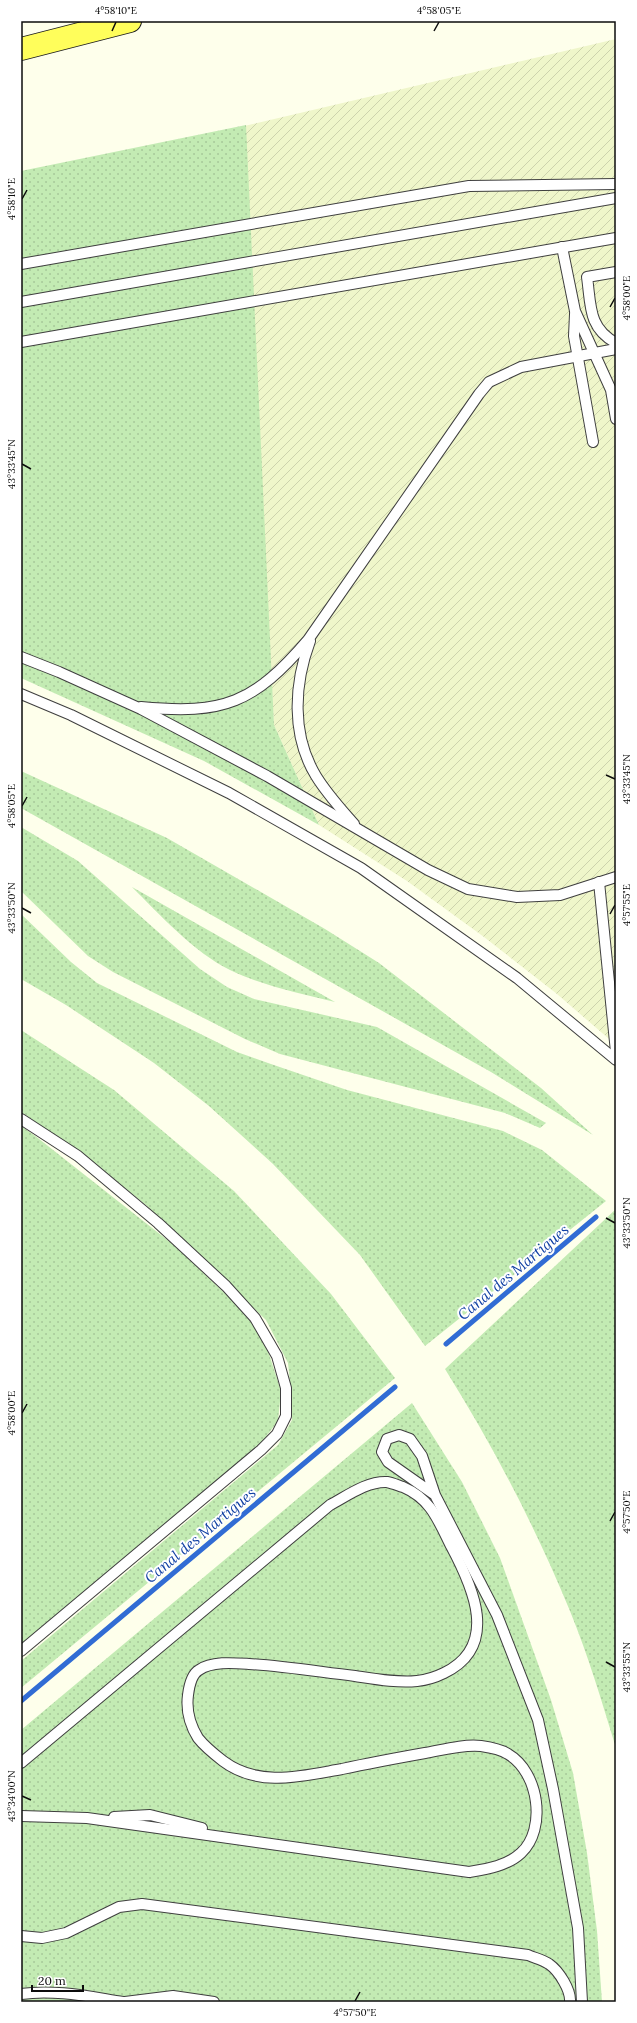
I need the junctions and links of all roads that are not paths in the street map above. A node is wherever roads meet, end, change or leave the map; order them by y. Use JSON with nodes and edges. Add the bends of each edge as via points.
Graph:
{"nodes":[{"id":1,"x":130,"y":21,"type":"edge"},
{"id":2,"x":21,"y":49,"type":"edge"},
{"id":3,"x":616,"y":184,"type":"edge"},
{"id":4,"x":616,"y":198,"type":"edge"},
{"id":5,"x":616,"y":238,"type":"edge"},
{"id":6,"x":562,"y":247,"type":"junction"},
{"id":7,"x":21,"y":264,"type":"edge"},
{"id":8,"x":616,"y":272,"type":"edge"},
{"id":9,"x":21,"y":302,"type":"edge"},
{"id":10,"x":575,"y":310,"type":"junction"},
{"id":11,"x":21,"y":342,"type":"edge"},
{"id":12,"x":616,"y":343,"type":"edge"},
{"id":13,"x":616,"y":349,"type":"edge"},
{"id":14,"x":594,"y":353,"type":"junction"},
{"id":15,"x":578,"y":356,"type":"junction"},
{"id":16,"x":616,"y":419,"type":"edge"},
{"id":17,"x":593,"y":442,"type":"dead end"},
{"id":18,"x":314,"y":631,"type":"junction"},
{"id":19,"x":21,"y":657,"type":"edge"},
{"id":20,"x":21,"y":694,"type":"edge"},
{"id":21,"x":135,"y":707,"type":"junction"},
{"id":22,"x":361,"y":831,"type":"junction"},
{"id":23,"x":616,"y":877,"type":"edge"},
{"id":24,"x":599,"y":882,"type":"junction"},
{"id":25,"x":616,"y":1052,"type":"edge"},
{"id":26,"x":616,"y":1060,"type":"edge"},
{"id":27,"x":21,"y":1119,"type":"edge"},
{"id":28,"x":435,"y":1496,"type":"junction"},
{"id":29,"x":21,"y":1651,"type":"edge"},
{"id":30,"x":21,"y":1763,"type":"edge"},
{"id":31,"x":21,"y":1816,"type":"edge"},
{"id":32,"x":21,"y":1936,"type":"edge"},
{"id":33,"x":21,"y":1994,"type":"edge"},
{"id":34,"x":124,"y":2002,"type":"edge"},
{"id":35,"x":214,"y":2002,"type":"edge"},
{"id":36,"x":570,"y":2002,"type":"edge"},
{"id":37,"x":582,"y":2002,"type":"edge"}],
"edges":[{"from":1,"to":2,"type":"main road"},
{"from":3,"to":7,"type":"lane","via":[[469,186]]},
{"from":4,"to":9,"type":"lane"},
{"from":5,"to":6,"type":"lane"},
{"from":6,"to":10,"type":"lane"},
{"from":6,"to":11,"type":"lane"},
{"from":8,"to":12,"type":"lane","via":[[587,277],[592,319],[599,331]]},
{"from":10,"to":14,"type":"lane"},
{"from":10,"to":15,"type":"lane","via":[[574,336]]},
{"from":13,"to":14,"type":"lane"},
{"from":14,"to":15,"type":"lane"},
{"from":14,"to":16,"type":"lane","via":[[611,390]]},
{"from":15,"to":17,"type":"lane"},
{"from":15,"to":18,"type":"lane","via":[[521,367],[489,382]]},
{"from":18,"to":21,"type":"lane","via":[[287,664],[248,695],[208,709]]},
{"from":18,"to":22,"type":"lane","via":[[304,656],[299,680],[296,704],[299,727],[315,775],[329,796]]},
{"from":19,"to":21,"type":"lane"},
{"from":20,"to":26,"type":"lane","via":[[71,715],[229,793],[361,868],[517,978]]},
{"from":21,"to":22,"type":"lane","via":[[267,776]]},
{"from":22,"to":24,"type":"lane","via":[[428,870],[468,889],[517,897],[560,895]]},
{"from":23,"to":24,"type":"lane"},
{"from":24,"to":25,"type":"lane"},
{"from":27,"to":29,"type":"lane","via":[[78,1156],[158,1223],[226,1286],[255,1318],[277,1356],[286,1388],[286,1416],[277,1434],[261,1450]]},
{"from":28,"to":28,"type":"lane","via":[[422,1456],[410,1439],[399,1435],[387,1439],[382,1452],[388,1462]]},
{"from":28,"to":37,"type":"lane","via":[[497,1615],[538,1720],[578,1928]]},
{"from":30,"to":31,"type":"lane","via":[[330,1505],[366,1486],[391,1483],[412,1491],[431,1506],[466,1572],[478,1615],[475,1639],[463,1660],[438,1676],[417,1681],[379,1679],[272,1665],[213,1665],[199,1670],[193,1677],[188,1694],[189,1718],[209,1751],[248,1775],[266,1778],[303,1776],[450,1748],[480,1746],[508,1754],[524,1770],[534,1786],[537,1816],[532,1838],[520,1854],[496,1868],[469,1872],[87,1818]]},
{"from":32,"to":36,"type":"lane","via":[[42,1938],[66,1933],[119,1907],[142,1904],[528,1955],[549,1964],[563,1980]]},
{"from":33,"to":34,"type":"lane","via":[[75,1994]]},
{"from":34,"to":35,"type":"lane","via":[[173,1996]]}]}
